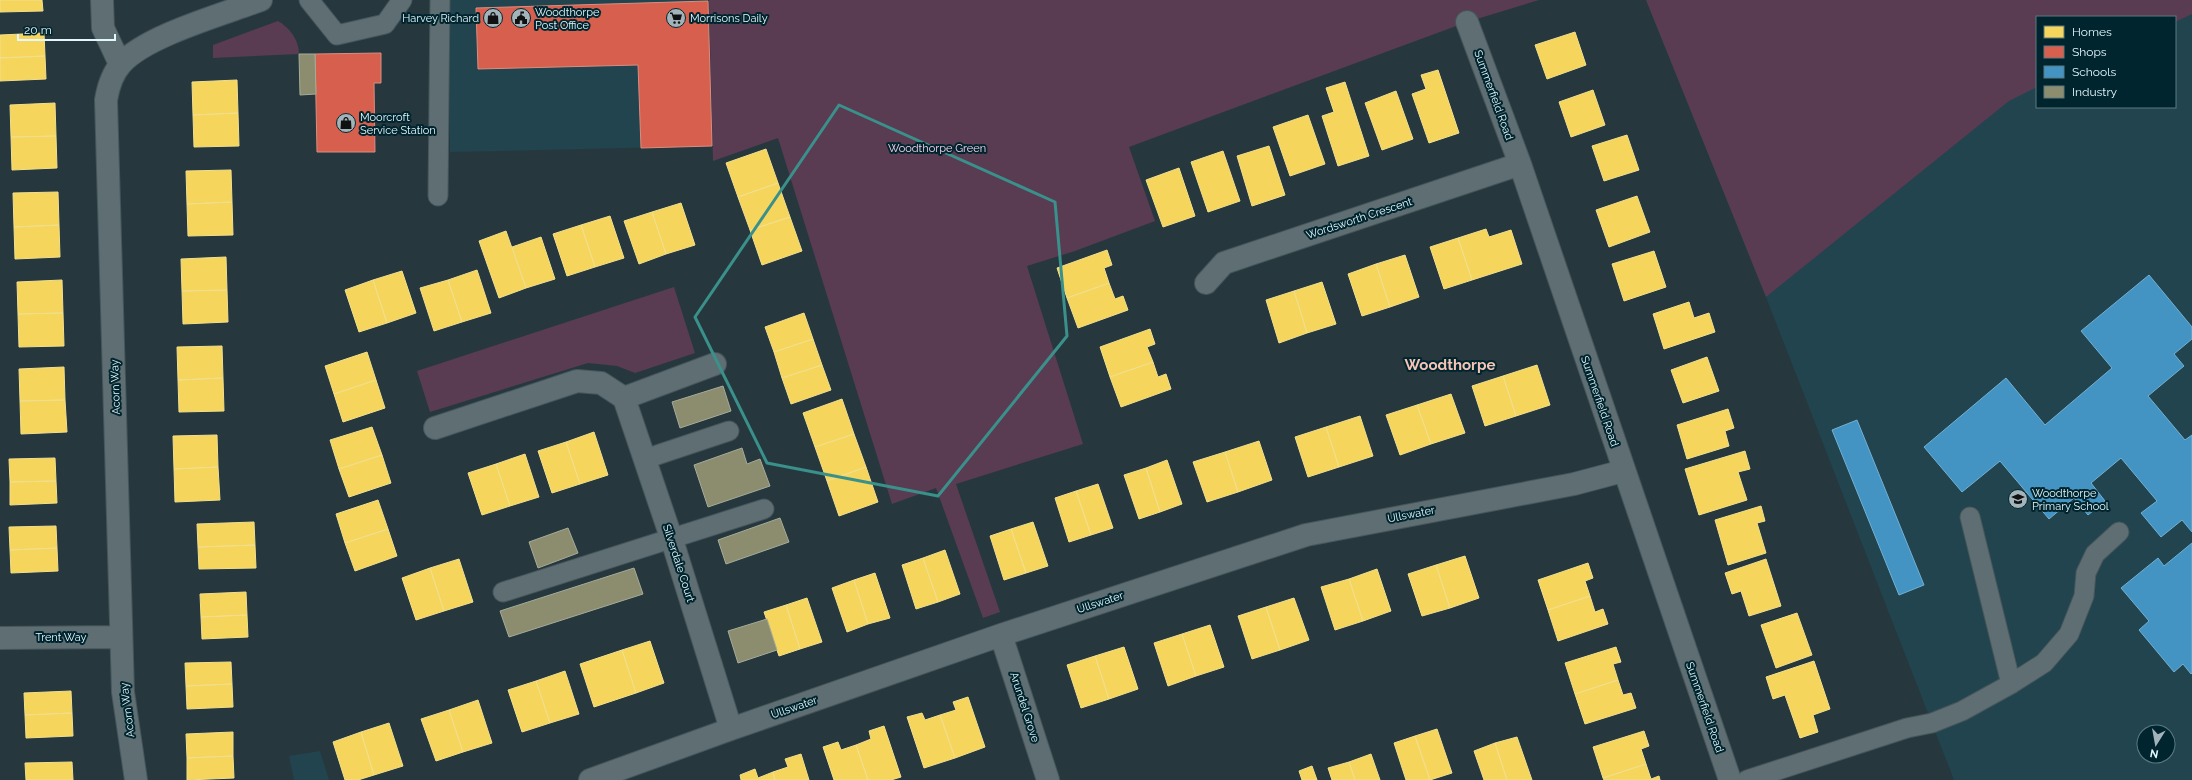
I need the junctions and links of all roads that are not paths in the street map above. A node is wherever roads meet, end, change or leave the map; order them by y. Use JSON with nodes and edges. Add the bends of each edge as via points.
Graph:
{"nodes":[{"id":1,"x":102,"y":0,"type":"edge"},
{"id":2,"x":261,"y":0,"type":"edge"},
{"id":3,"x":309,"y":0,"type":"edge"},
{"id":4,"x":402,"y":0,"type":"edge"},
{"id":5,"x":440,"y":0,"type":"edge"},
{"id":6,"x":1468,"y":22,"type":"dead end"},
{"id":7,"x":120,"y":64,"type":"junction"},
{"id":8,"x":1520,"y":164,"type":"junction"},
{"id":9,"x":438,"y":196,"type":"dead end"},
{"id":10,"x":1206,"y":283,"type":"dead end"},
{"id":11,"x":715,"y":364,"type":"dead end"},
{"id":12,"x":624,"y":398,"type":"junction"},
{"id":13,"x":435,"y":428,"type":"dead end"},
{"id":14,"x":729,"y":431,"type":"dead end"},
{"id":15,"x":645,"y":459,"type":"junction"},
{"id":16,"x":1623,"y":471,"type":"junction"},
{"id":17,"x":764,"y":509,"type":"dead end"},
{"id":18,"x":1970,"y":517,"type":"dead end"},
{"id":19,"x":2120,"y":532,"type":"dead end"},
{"id":20,"x":672,"y":540,"type":"junction"},
{"id":21,"x":503,"y":592,"type":"dead end"},
{"id":22,"x":1001,"y":635,"type":"junction"},
{"id":23,"x":121,"y":637,"type":"junction"},
{"id":24,"x":0,"y":638,"type":"edge"},
{"id":25,"x":2011,"y":684,"type":"junction"},
{"id":26,"x":731,"y":729,"type":"junction"},
{"id":27,"x":136,"y":780,"type":"edge"},
{"id":28,"x":590,"y":780,"type":"edge"},
{"id":29,"x":1048,"y":780,"type":"edge"},
{"id":30,"x":1730,"y":780,"type":"edge"},
{"id":31,"x":1747,"y":780,"type":"edge"}],
"edges":[{"from":1,"to":7,"type":"street","via":[[103,28]]},
{"from":2,"to":7,"type":"street","via":[[166,36],[140,48]]},
{"from":3,"to":4,"type":"lane","via":[[337,34],[385,24]]},
{"from":5,"to":9,"type":"lane"},
{"from":6,"to":8,"type":"street","name":"Summerfield Road"},
{"from":7,"to":23,"type":"street","name":"Acorn Way","via":[[110,83],[106,114]]},
{"from":8,"to":10,"type":"street","name":"Wordsworth Crescent","via":[[1224,263]]},
{"from":8,"to":16,"type":"street","name":"Summerfield Road"},
{"from":11,"to":12,"type":"street"},
{"from":12,"to":13,"type":"street","via":[[601,383],[577,381]]},
{"from":12,"to":15,"type":"street","name":"Silverdale Court"},
{"from":14,"to":15,"type":"lane"},
{"from":15,"to":20,"type":"street","name":"Silverdale Court"},
{"from":16,"to":22,"type":"street","name":"Ullswater","via":[[1574,484],[1306,535]]},
{"from":16,"to":30,"type":"street","name":"Summerfield Road"},
{"from":17,"to":20,"type":"lane"},
{"from":18,"to":25,"type":"lane"},
{"from":19,"to":25,"type":"lane","via":[[2095,554],[2086,573],[2084,596],[2069,634],[2044,663]]},
{"from":20,"to":21,"type":"lane"},
{"from":20,"to":26,"type":"street","name":"Silverdale Court"},
{"from":22,"to":26,"type":"street","name":"Ullswater"},
{"from":22,"to":29,"type":"street","name":"Arundel Grove"},
{"from":23,"to":24,"type":"street","name":"Trent Way"},
{"from":23,"to":27,"type":"street","name":"Acorn Way","via":[[124,692]]},
{"from":25,"to":31,"type":"lane","via":[[1962,711],[1932,722]]},
{"from":26,"to":28,"type":"street","name":"Ullswater"}]}
